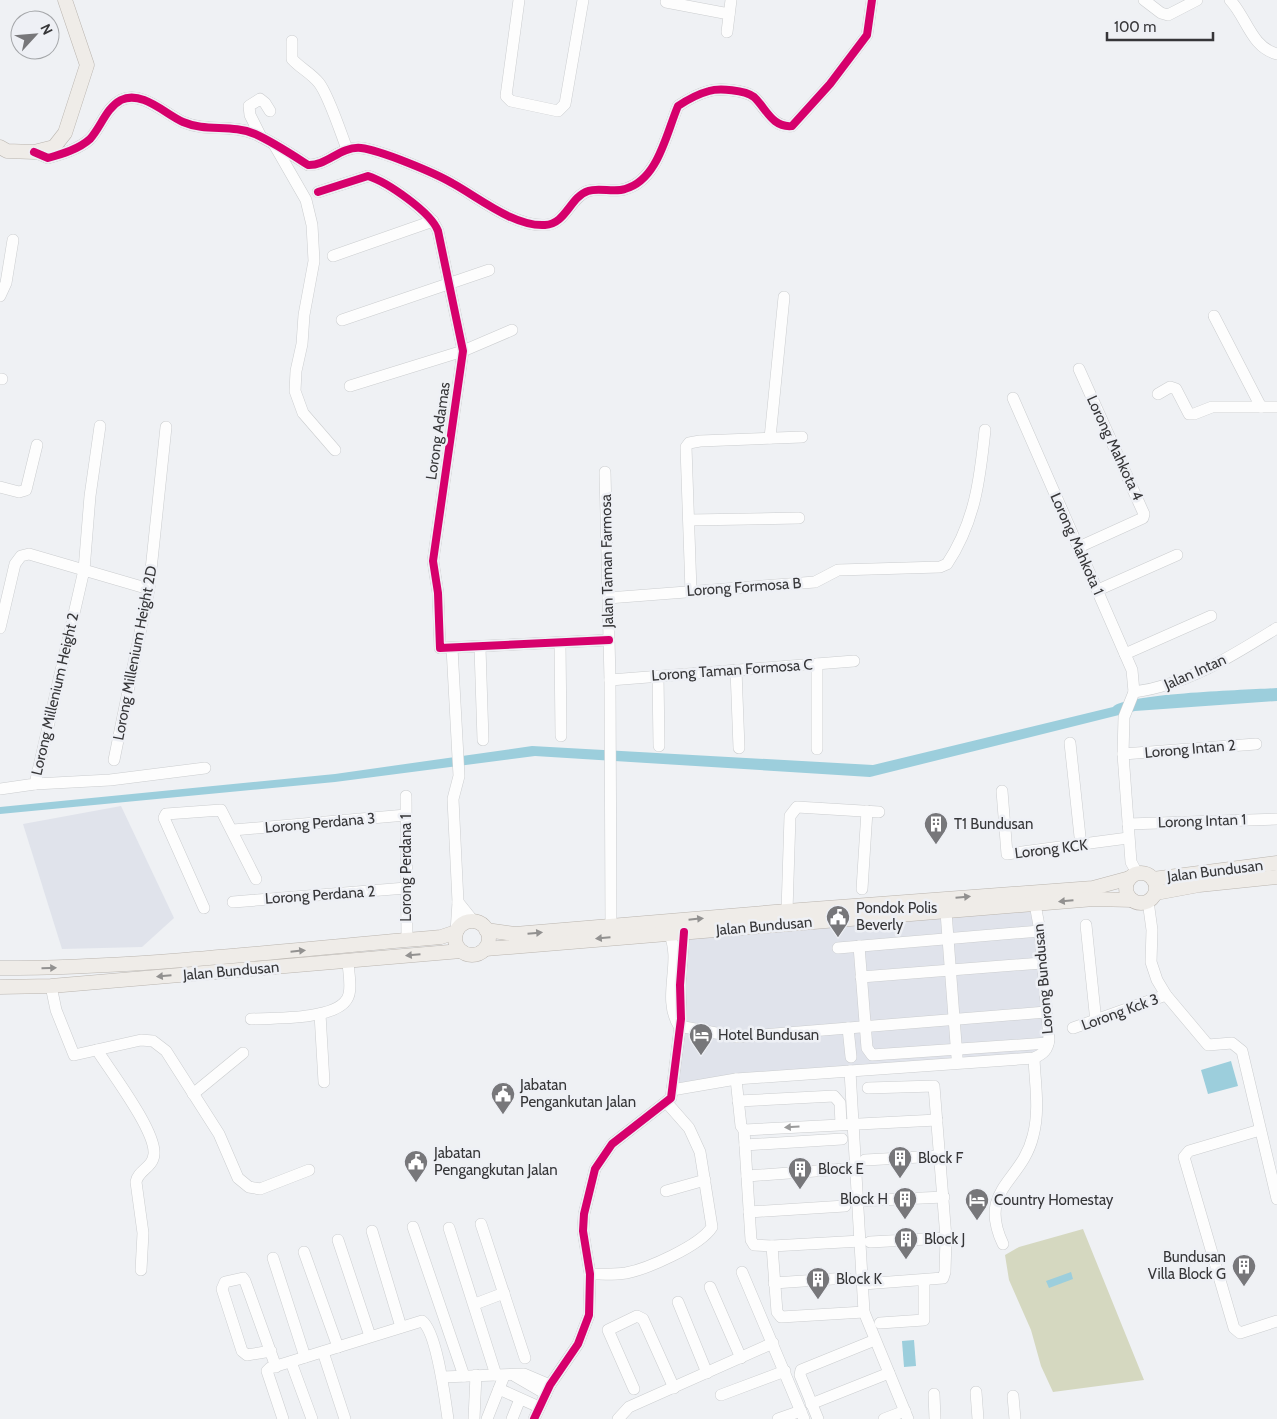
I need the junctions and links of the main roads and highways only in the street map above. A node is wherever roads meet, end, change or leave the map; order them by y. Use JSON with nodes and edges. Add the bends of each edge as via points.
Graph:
{"nodes":[{"id":1,"x":64,"y":0,"type":"edge"},
{"id":2,"x":0,"y":147,"type":"edge"},
{"id":3,"x":1277,"y":864,"type":"edge"},
{"id":4,"x":1133,"y":876,"type":"junction"},
{"id":5,"x":1277,"y":876,"type":"edge"},
{"id":6,"x":1153,"y":879,"type":"junction"},
{"id":7,"x":1152,"y":897,"type":"junction"},
{"id":8,"x":1132,"y":900,"type":"junction"},
{"id":9,"x":631,"y":926,"type":"junction"},
{"id":10,"x":486,"y":930,"type":"junction"},
{"id":11,"x":456,"y":932,"type":"junction"},
{"id":12,"x":684,"y":932,"type":"junction"},
{"id":13,"x":484,"y":949,"type":"junction"},
{"id":14,"x":461,"y":951,"type":"junction"},
{"id":15,"x":0,"y":968,"type":"edge"},
{"id":16,"x":0,"y":987,"type":"edge"}],
"edges":[{"from":1,"to":2,"type":"main road","via":[[87,65],[65,133],[54,147],[34,152],[7,151]]},
{"from":3,"to":6,"type":"main road","name":"Jalan Bundusan"},
{"from":4,"to":6,"type":"main road","via":[[1146,873]]},
{"from":4,"to":8,"type":"main road","via":[[1127,892]]},
{"from":9,"to":4,"type":"main road","name":"Jalan Bundusan","one_way":true,"via":[[1092,888]]},
{"from":5,"to":7,"type":"main road","name":"Jalan Bundusan","via":[[1199,886]]},
{"from":6,"to":7,"type":"main road"},
{"from":7,"to":8,"type":"main road","via":[[1140,903]]},
{"from":8,"to":12,"type":"main road","name":"Jalan Bundusan","one_way":true,"via":[[1094,899]]},
{"from":10,"to":9,"type":"main road","name":"Jalan Bundusan","one_way":true,"via":[[515,934]]},
{"from":9,"to":12,"type":"main road","via":[[676,927]]},
{"from":10,"to":11,"type":"main road","name":"Jalan Bundusan","via":[[474,922],[464,924]]},
{"from":10,"to":13,"type":"main road","via":[[488,940]]},
{"from":11,"to":14,"type":"main road","via":[[456,944]]},
{"from":15,"to":11,"type":"main road","name":"Jalan Bundusan","one_way":true,"via":[[143,964],[440,937]]},
{"from":12,"to":13,"type":"main road","name":"Jalan Bundusan","one_way":true},
{"from":13,"to":14,"type":"main road","name":"Jalan Bundusan","via":[[474,955]]},
{"from":14,"to":16,"type":"main road","name":"Jalan Bundusan","one_way":true,"via":[[50,986]]}]}
